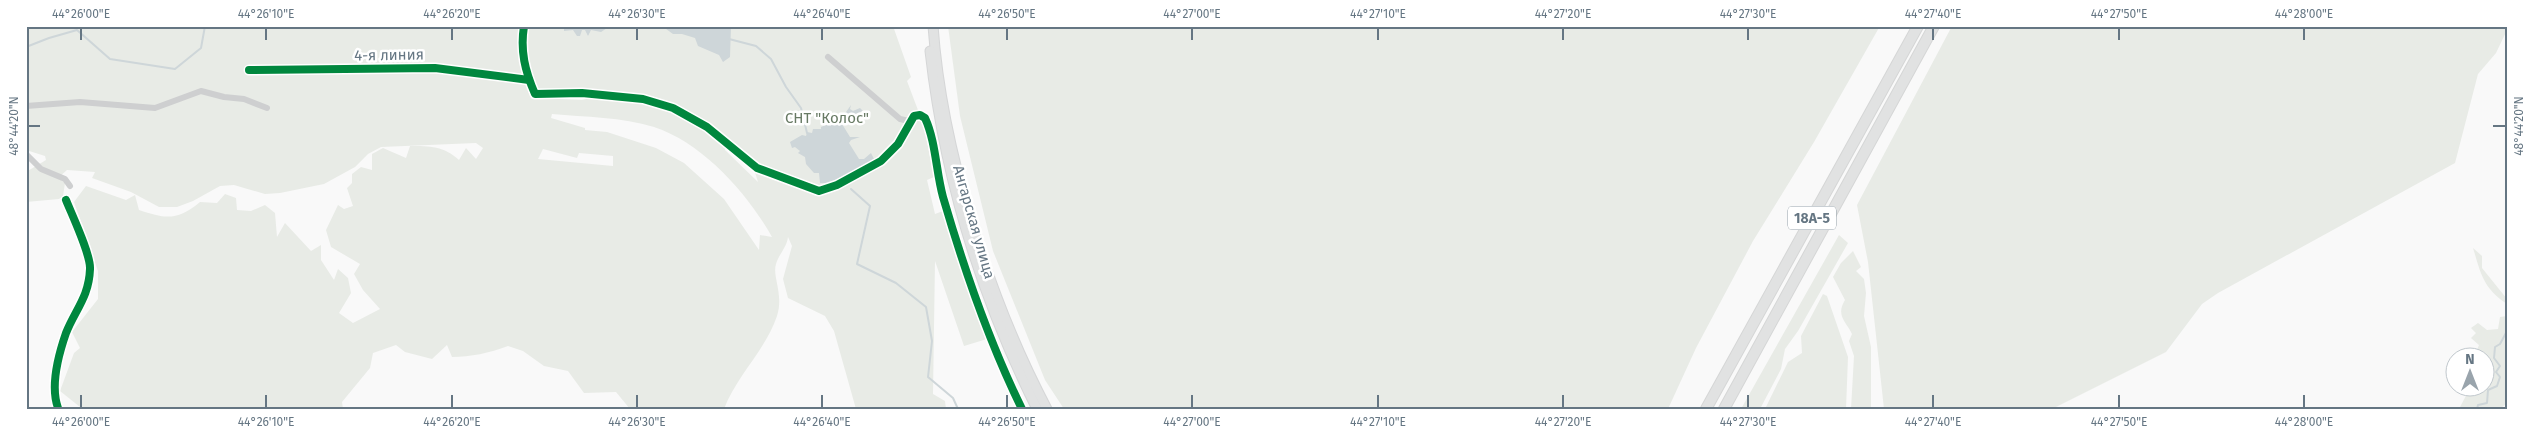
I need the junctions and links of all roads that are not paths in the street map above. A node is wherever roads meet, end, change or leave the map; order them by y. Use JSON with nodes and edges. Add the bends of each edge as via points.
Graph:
{"nodes":[{"id":1,"x":524,"y":26,"type":"edge"},
{"id":2,"x":927,"y":26,"type":"edge"},
{"id":3,"x":933,"y":26,"type":"edge"},
{"id":4,"x":1918,"y":26,"type":"edge"},
{"id":5,"x":1934,"y":26,"type":"edge"},
{"id":6,"x":828,"y":57,"type":"dead end"},
{"id":7,"x":249,"y":70,"type":"dead end"},
{"id":8,"x":529,"y":80,"type":"junction"},
{"id":9,"x":26,"y":106,"type":"edge"},
{"id":10,"x":267,"y":108,"type":"dead end"},
{"id":11,"x":909,"y":121,"type":"junction"},
{"id":12,"x":26,"y":154,"type":"edge"},
{"id":13,"x":70,"y":186,"type":"dead end"},
{"id":14,"x":66,"y":200,"type":"dead end"},
{"id":15,"x":58,"y":408,"type":"edge"},
{"id":16,"x":1022,"y":409,"type":"edge"},
{"id":17,"x":1037,"y":409,"type":"edge"},
{"id":18,"x":1046,"y":409,"type":"edge"},
{"id":19,"x":1706,"y":409,"type":"edge"},
{"id":20,"x":1724,"y":409,"type":"edge"}],
"edges":[{"from":1,"to":8,"type":"street","via":[[522,50]]},
{"from":2,"to":17,"type":"main road","name":"Ангарская улица","via":[[941,131],[975,261],[996,319]]},
{"from":3,"to":18,"type":"main road","name":"Ангарская улица","via":[[949,132],[979,245],[1024,364]]},
{"from":4,"to":19,"type":"highway","number":"18А-5"},
{"from":5,"to":20,"type":"highway","number":"18А-5"},
{"from":6,"to":11,"type":"street","via":[[900,119]]},
{"from":7,"to":8,"type":"street","name":"4-я линия","via":[[436,68]]},
{"from":8,"to":11,"type":"street","via":[[535,94],[582,93],[642,99],[673,108],[706,127],[757,168],[819,191],[881,161],[898,144]]},
{"from":9,"to":10,"type":"street","via":[[80,102],[155,108],[201,91],[244,99]]},
{"from":11,"to":16,"type":"street","via":[[920,115],[927,123],[943,196],[955,233],[999,363]]},
{"from":12,"to":13,"type":"street","via":[[41,169],[65,179]]},
{"from":14,"to":15,"type":"street","via":[[91,267],[84,300],[66,332],[59,361],[54,395]]}]}
